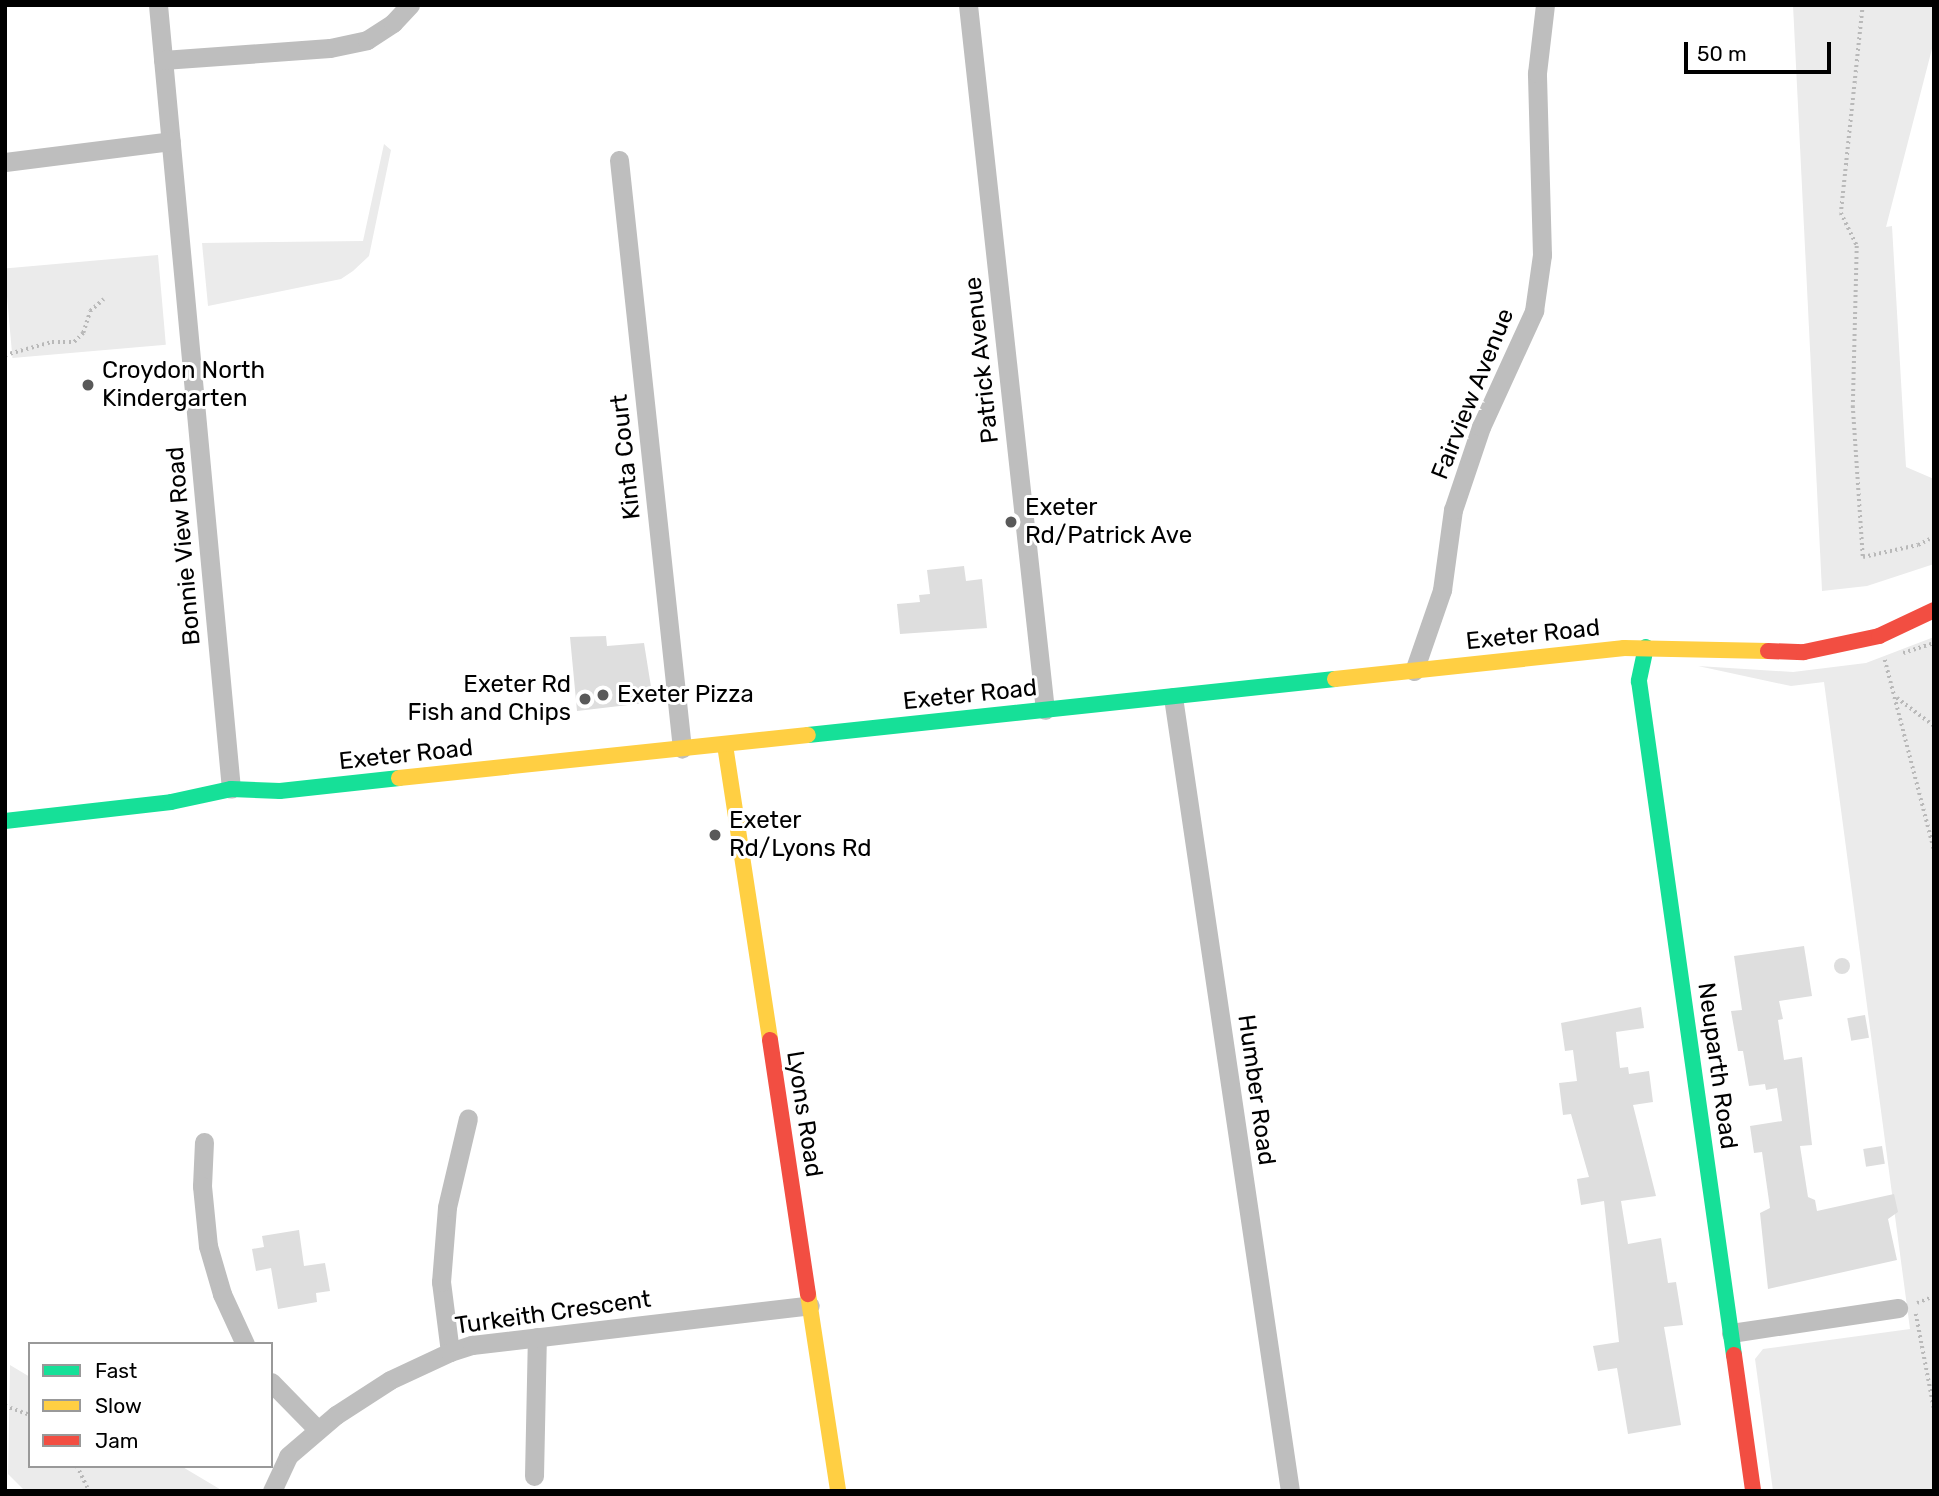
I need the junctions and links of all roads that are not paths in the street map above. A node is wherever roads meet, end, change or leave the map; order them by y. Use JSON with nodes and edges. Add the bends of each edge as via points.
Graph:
{"nodes":[{"id":1,"x":158,"y":5,"type":"edge"},
{"id":2,"x":410,"y":5,"type":"edge"},
{"id":3,"x":968,"y":5,"type":"edge"},
{"id":4,"x":1545,"y":5,"type":"edge"},
{"id":5,"x":163,"y":61,"type":"junction"},
{"id":6,"x":171,"y":141,"type":"junction"},
{"id":7,"x":619,"y":160,"type":"dead end"},
{"id":8,"x":5,"y":162,"type":"edge"},
{"id":9,"x":1934,"y":610,"type":"edge"},
{"id":10,"x":1646,"y":647,"type":"junction"},
{"id":11,"x":1414,"y":671,"type":"junction"},
{"id":12,"x":1173,"y":697,"type":"junction"},
{"id":13,"x":1045,"y":710,"type":"junction"},
{"id":14,"x":725,"y":745,"type":"junction"},
{"id":15,"x":682,"y":749,"type":"junction"},
{"id":16,"x":231,"y":789,"type":"junction"},
{"id":17,"x":5,"y":821,"type":"edge"},
{"id":18,"x":468,"y":1118,"type":"dead end"},
{"id":19,"x":204,"y":1142,"type":"dead end"},
{"id":20,"x":810,"y":1305,"type":"junction"},
{"id":21,"x":1906,"y":1306,"type":"road end"},
{"id":22,"x":1731,"y":1333,"type":"junction"},
{"id":23,"x":537,"y":1336,"type":"junction"},
{"id":24,"x":244,"y":1342,"type":"edge"},
{"id":25,"x":450,"y":1352,"type":"junction"},
{"id":26,"x":273,"y":1384,"type":"edge"},
{"id":27,"x":318,"y":1430,"type":"junction"},
{"id":28,"x":534,"y":1476,"type":"dead end"},
{"id":29,"x":272,"y":1491,"type":"edge"},
{"id":30,"x":838,"y":1491,"type":"edge"},
{"id":31,"x":1290,"y":1491,"type":"edge"},
{"id":32,"x":1753,"y":1491,"type":"edge"}],
"edges":[{"from":1,"to":5,"type":"street","name":"Bonnie View Road"},
{"from":2,"to":5,"type":"street","via":[[393,23],[355,43]]},
{"from":3,"to":13,"type":"street","name":"Patrick Avenue"},
{"from":4,"to":11,"type":"street","name":"Fairview Avenue","via":[[1537,73],[1542,255],[1534,311],[1481,427],[1453,510],[1442,590]]},
{"from":5,"to":6,"type":"street","name":"Bonnie View Road"},
{"from":6,"to":8,"type":"street"},
{"from":6,"to":16,"type":"street","name":"Bonnie View Road"},
{"from":7,"to":15,"type":"street","name":"Kinta Court"},
{"from":9,"to":10,"type":"street","name":"Exeter Road","via":[[1840,648],[1804,652]]},
{"from":10,"to":11,"type":"street","name":"Exeter Road"},
{"from":10,"to":22,"type":"street","name":"Neuparth Road","via":[[1639,681]]},
{"from":11,"to":12,"type":"street","name":"Exeter Road"},
{"from":12,"to":13,"type":"street","name":"Exeter Road"},
{"from":12,"to":31,"type":"street","name":"Humber Road"},
{"from":13,"to":14,"type":"street","name":"Exeter Road"},
{"from":14,"to":15,"type":"street","name":"Exeter Road"},
{"from":14,"to":20,"type":"street","name":"Lyons Road"},
{"from":15,"to":16,"type":"street","name":"Exeter Road","via":[[280,791]]},
{"from":16,"to":17,"type":"street","name":"Exeter Road","via":[[171,802]]},
{"from":18,"to":25,"type":"street","via":[[447,1207],[441,1283]]},
{"from":19,"to":24,"type":"street","via":[[202,1186],[208,1246],[222,1294]]},
{"from":20,"to":23,"type":"street","name":"Turkeith Crescent"},
{"from":20,"to":30,"type":"street","name":"Lyons Road"},
{"from":21,"to":22,"type":"street"},
{"from":22,"to":32,"type":"street","name":"Neuparth Road"},
{"from":23,"to":25,"type":"street","name":"Turkeith Crescent"},
{"from":23,"to":28,"type":"street"},
{"from":25,"to":27,"type":"street","name":"Turkeith Crescent","via":[[390,1380]]},
{"from":26,"to":27,"type":"street"},
{"from":27,"to":29,"type":"street","name":"Turkeith Crescent","via":[[288,1456]]}]}
